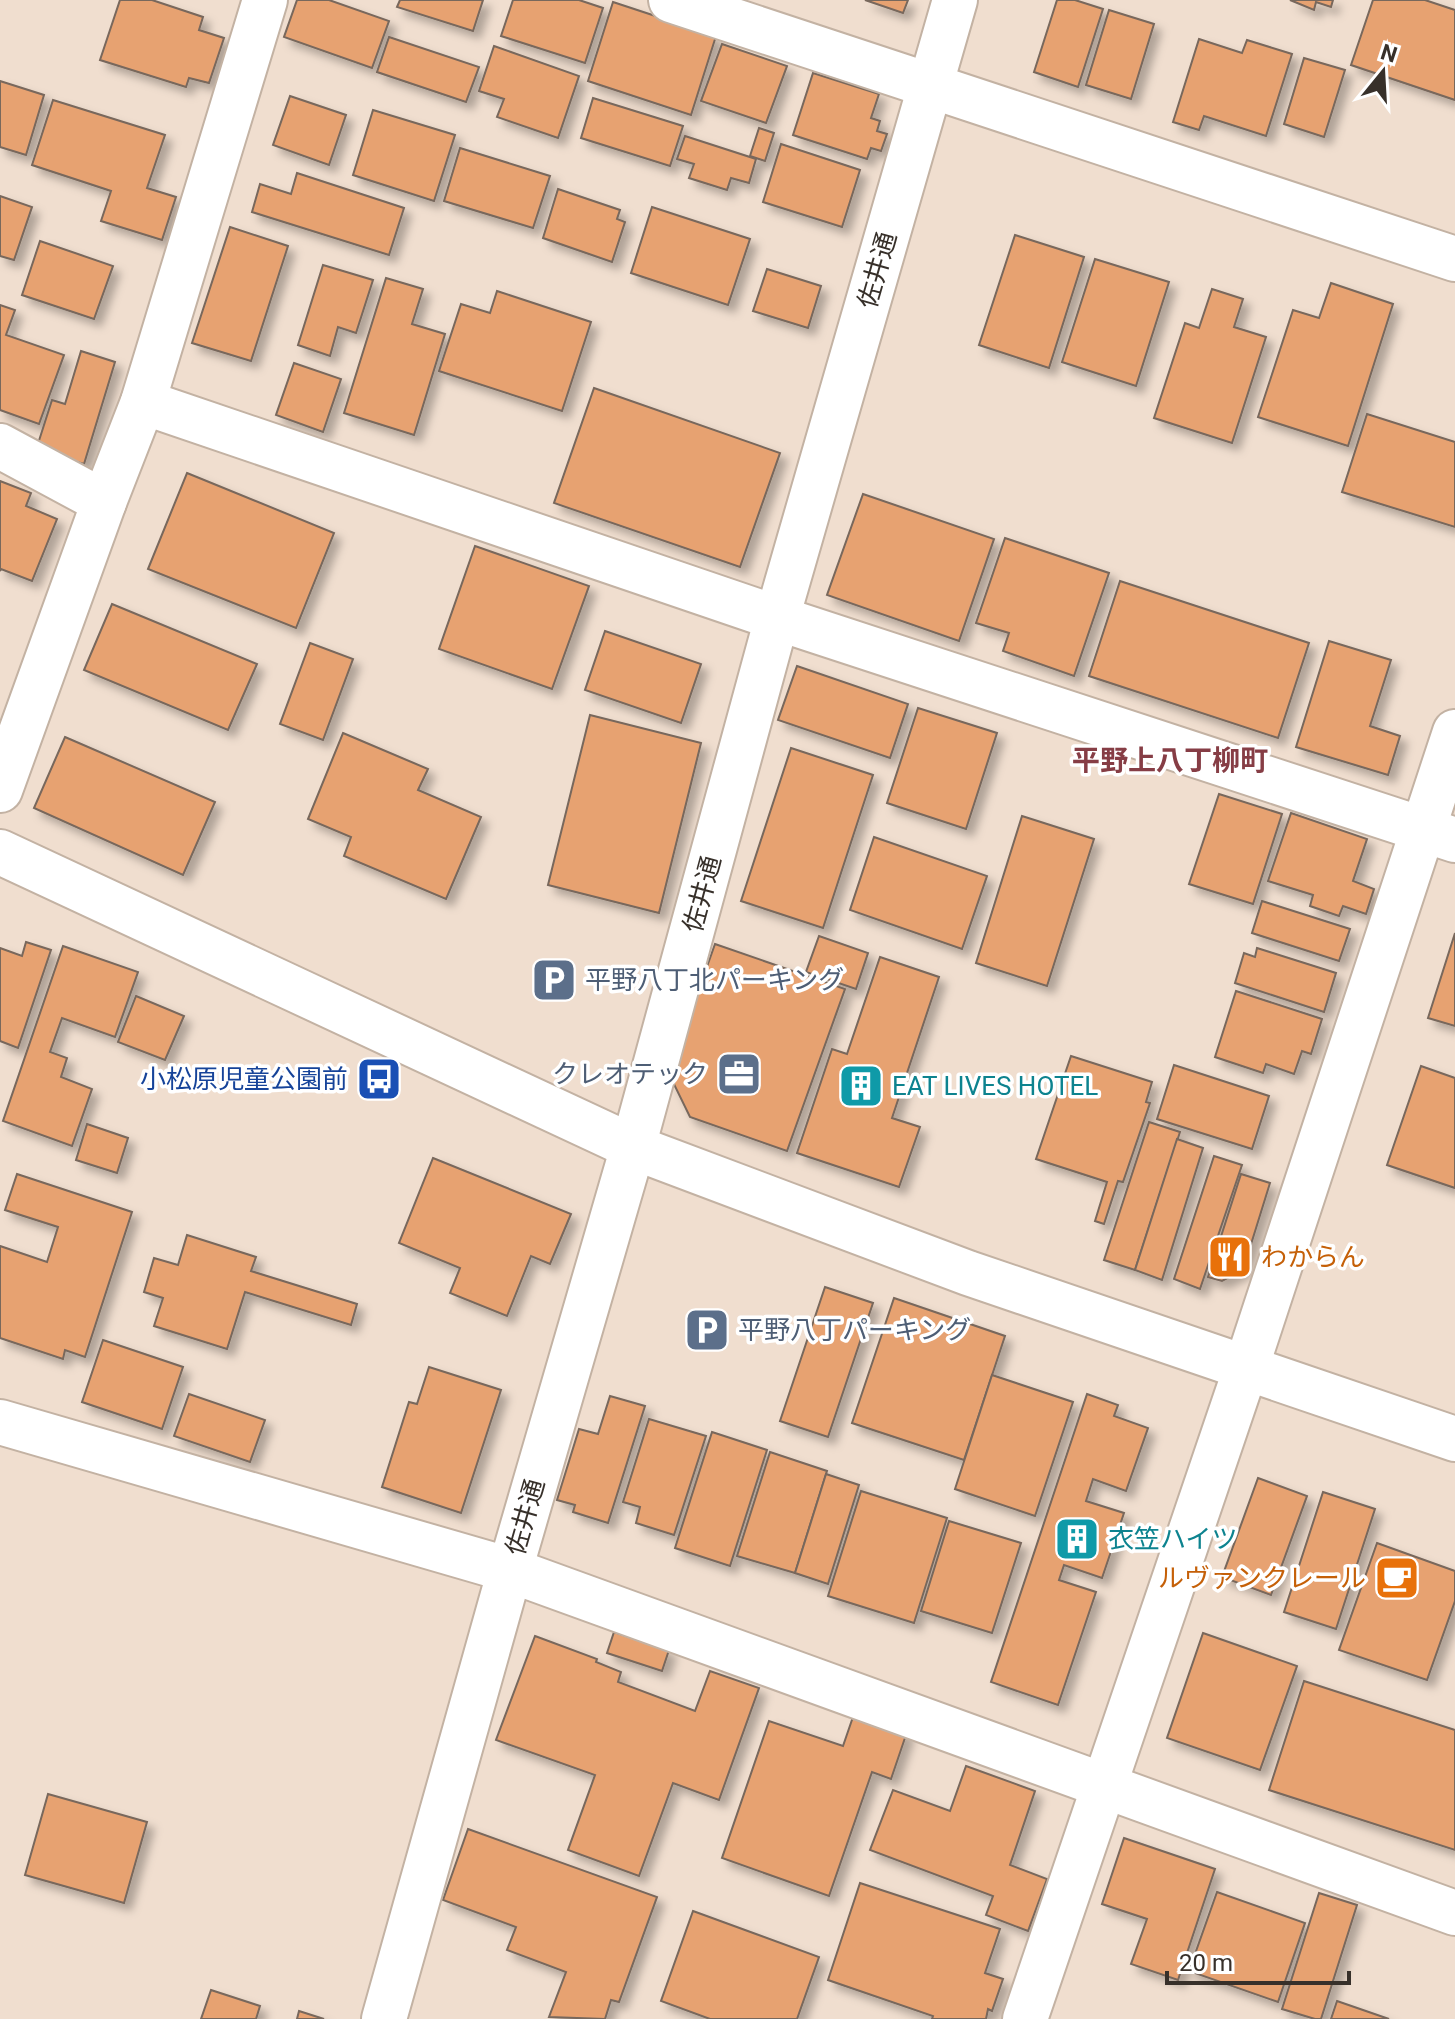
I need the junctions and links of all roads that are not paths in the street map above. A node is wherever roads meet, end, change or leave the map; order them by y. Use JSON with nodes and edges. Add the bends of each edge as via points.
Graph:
{"nodes":[{"id":1,"x":265,"y":0,"type":"edge"},
{"id":2,"x":671,"y":0,"type":"edge"},
{"id":3,"x":955,"y":0,"type":"edge"},
{"id":4,"x":930,"y":86,"type":"junction"},
{"id":5,"x":1455,"y":259,"type":"edge"},
{"id":6,"x":143,"y":402,"type":"junction"},
{"id":7,"x":0,"y":446,"type":"edge"},
{"id":8,"x":104,"y":502,"type":"junction"},
{"id":9,"x":777,"y":618,"type":"junction"},
{"id":10,"x":1455,"y":732,"type":"edge"},
{"id":11,"x":0,"y":790,"type":"edge"},
{"id":12,"x":1440,"y":835,"type":"edge"},
{"id":13,"x":0,"y":852,"type":"edge"},
{"id":14,"x":633,"y":1147,"type":"junction"},
{"id":15,"x":1246,"y":1368,"type":"junction"},
{"id":16,"x":0,"y":1422,"type":"edge"},
{"id":17,"x":1455,"y":1439,"type":"edge"},
{"id":18,"x":510,"y":1570,"type":"junction"},
{"id":19,"x":1104,"y":1787,"type":"junction"},
{"id":20,"x":1455,"y":1913,"type":"edge"},
{"id":21,"x":384,"y":2019,"type":"edge"},
{"id":22,"x":1025,"y":2019,"type":"edge"}],
"edges":[{"from":1,"to":6,"type":"street"},
{"from":2,"to":4,"type":"street"},
{"from":3,"to":4,"type":"street","name":"佐井通"},
{"from":4,"to":5,"type":"street"},
{"from":4,"to":9,"type":"street","name":"佐井通"},
{"from":6,"to":8,"type":"street"},
{"from":6,"to":9,"type":"street"},
{"from":7,"to":8,"type":"street"},
{"from":8,"to":11,"type":"street"},
{"from":9,"to":12,"type":"street"},
{"from":9,"to":14,"type":"street","name":"佐井通"},
{"from":10,"to":12,"type":"street"},
{"from":12,"to":15,"type":"street"},
{"from":13,"to":14,"type":"street"},
{"from":14,"to":15,"type":"street","via":[[968,1273]]},
{"from":14,"to":18,"type":"street","name":"佐井通"},
{"from":15,"to":17,"type":"street"},
{"from":15,"to":19,"type":"street"},
{"from":16,"to":18,"type":"street"},
{"from":18,"to":19,"type":"street"},
{"from":18,"to":21,"type":"street","name":"佐井通"},
{"from":19,"to":20,"type":"street"},
{"from":19,"to":22,"type":"street"}]}
